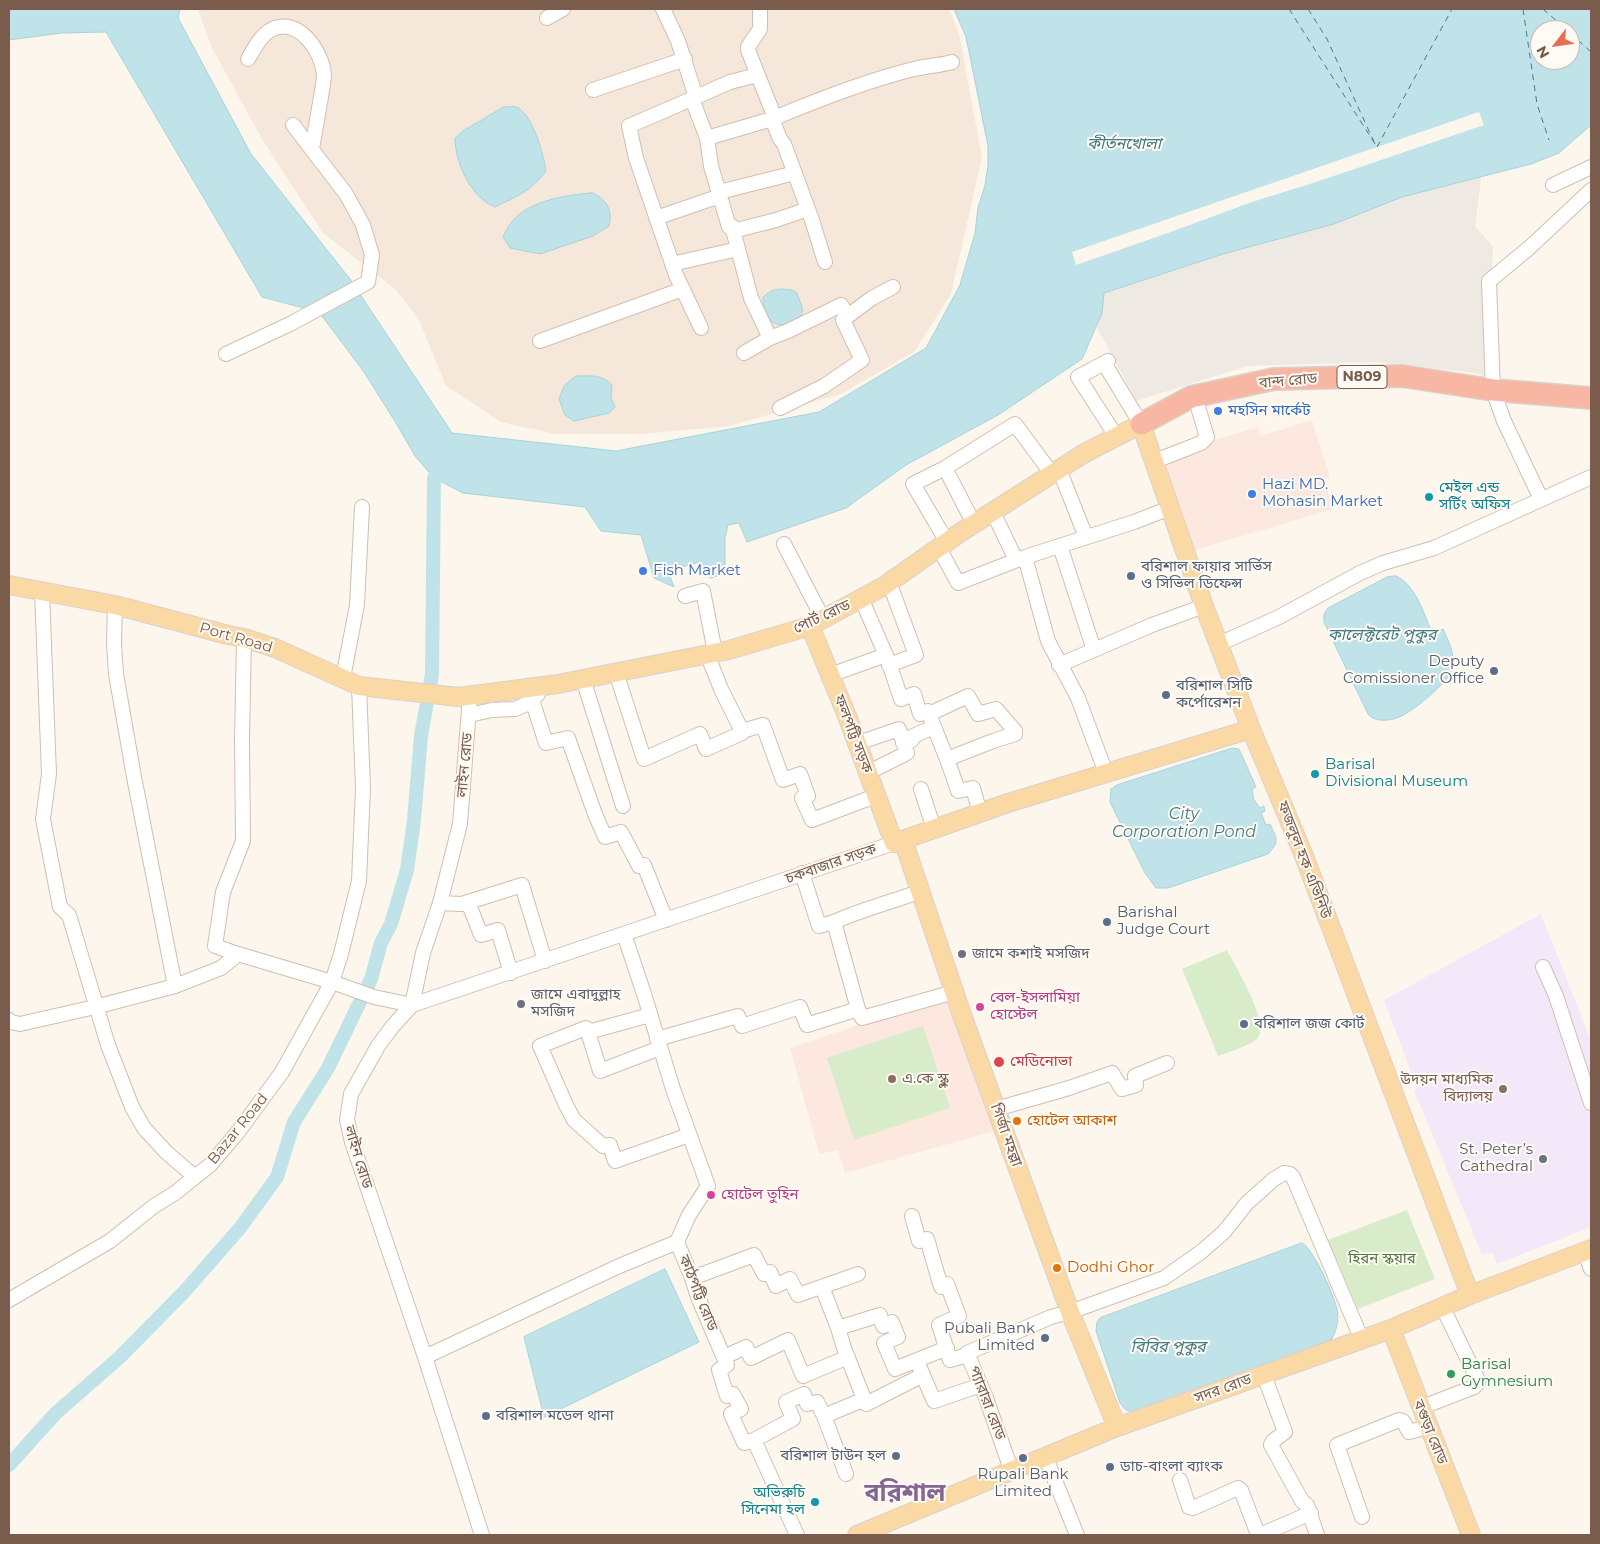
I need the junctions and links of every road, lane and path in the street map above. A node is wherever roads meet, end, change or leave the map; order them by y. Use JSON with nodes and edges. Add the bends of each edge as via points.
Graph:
{"nodes":[{"id":1,"x":563,"y":9,"type":"edge"},
{"id":2,"x":663,"y":9,"type":"edge"},
{"id":3,"x":760,"y":9,"type":"edge"},
{"id":4,"x":547,"y":18,"type":"dead end"},
{"id":5,"x":248,"y":59,"type":"dead end"},
{"id":6,"x":685,"y":59,"type":"junction"},
{"id":7,"x":952,"y":62,"type":"dead end"},
{"id":8,"x":757,"y":75,"type":"junction"},
{"id":9,"x":593,"y":90,"type":"dead end"},
{"id":10,"x":694,"y":98,"type":"junction"},
{"id":11,"x":774,"y":118,"type":"junction"},
{"id":12,"x":293,"y":125,"type":"dead end"},
{"id":13,"x":706,"y":138,"type":"junction"},
{"id":14,"x":312,"y":150,"type":"junction"},
{"id":15,"x":1591,"y":167,"type":"edge"},
{"id":16,"x":795,"y":173,"type":"junction"},
{"id":17,"x":1553,"y":185,"type":"dead end"},
{"id":18,"x":1591,"y":190,"type":"edge"},
{"id":19,"x":719,"y":194,"type":"junction"},
{"id":20,"x":808,"y":209,"type":"junction"},
{"id":21,"x":656,"y":218,"type":"junction"},
{"id":22,"x":733,"y":231,"type":"junction"},
{"id":23,"x":738,"y":249,"type":"junction"},
{"id":24,"x":826,"y":262,"type":"dead end"},
{"id":25,"x":672,"y":264,"type":"junction"},
{"id":26,"x":893,"y":286,"type":"dead end"},
{"id":27,"x":683,"y":289,"type":"junction"},
{"id":28,"x":848,"y":316,"type":"junction"},
{"id":29,"x":701,"y":328,"type":"dead end"},
{"id":30,"x":770,"y":338,"type":"junction"},
{"id":31,"x":540,"y":341,"type":"dead end"},
{"id":32,"x":744,"y":353,"type":"dead end"},
{"id":33,"x":226,"y":354,"type":"dead end"},
{"id":34,"x":1493,"y":390,"type":"junction"},
{"id":35,"x":1194,"y":396,"type":"junction"},
{"id":36,"x":1591,"y":398,"type":"edge"},
{"id":37,"x":780,"y":408,"type":"dead end"},
{"id":38,"x":1141,"y":424,"type":"junction"},
{"id":39,"x":1116,"y":436,"type":"junction"},
{"id":40,"x":1154,"y":461,"type":"junction"},
{"id":41,"x":945,"y":468,"type":"junction"},
{"id":42,"x":1055,"y":472,"type":"junction"},
{"id":43,"x":1591,"y":477,"type":"edge"},
{"id":44,"x":1541,"y":499,"type":"junction"},
{"id":45,"x":362,"y":507,"type":"dead end"},
{"id":46,"x":1170,"y":508,"type":"junction"},
{"id":47,"x":993,"y":512,"type":"junction"},
{"id":48,"x":974,"y":524,"type":"junction"},
{"id":49,"x":1086,"y":537,"type":"junction"},
{"id":50,"x":784,"y":544,"type":"dead end"},
{"id":51,"x":943,"y":545,"type":"junction"},
{"id":52,"x":1060,"y":546,"type":"junction"},
{"id":53,"x":1020,"y":558,"type":"junction"},
{"id":54,"x":889,"y":582,"type":"junction"},
{"id":55,"x":9,"y":585,"type":"edge"},
{"id":56,"x":42,"y":591,"type":"junction"},
{"id":57,"x":685,"y":596,"type":"dead end"},
{"id":58,"x":861,"y":598,"type":"junction"},
{"id":59,"x":115,"y":605,"type":"junction"},
{"id":60,"x":1204,"y":606,"type":"junction"},
{"id":61,"x":816,"y":622,"type":"junction"},
{"id":62,"x":244,"y":638,"type":"junction"},
{"id":63,"x":1219,"y":644,"type":"junction"},
{"id":64,"x":1094,"y":650,"type":"junction"},
{"id":65,"x":711,"y":653,"type":"junction"},
{"id":66,"x":887,"y":660,"type":"junction"},
{"id":67,"x":1059,"y":665,"type":"junction"},
{"id":68,"x":616,"y":672,"type":"junction"},
{"id":69,"x":830,"y":674,"type":"junction"},
{"id":70,"x":343,"y":678,"type":"junction"},
{"id":71,"x":583,"y":679,"type":"junction"},
{"id":72,"x":359,"y":686,"type":"junction"},
{"id":73,"x":545,"y":686,"type":"junction"},
{"id":74,"x":465,"y":697,"type":"junction"},
{"id":75,"x":532,"y":700,"type":"junction"},
{"id":76,"x":929,"y":714,"type":"junction"},
{"id":77,"x":469,"y":715,"type":"junction"},
{"id":78,"x":934,"y":727,"type":"junction"},
{"id":79,"x":1251,"y":729,"type":"junction"},
{"id":80,"x":742,"y":731,"type":"junction"},
{"id":81,"x":903,"y":743,"type":"junction"},
{"id":82,"x":858,"y":744,"type":"junction"},
{"id":83,"x":947,"y":759,"type":"junction"},
{"id":84,"x":869,"y":772,"type":"junction"},
{"id":85,"x":1106,"y":773,"type":"junction"},
{"id":86,"x":921,"y":789,"type":"dead end"},
{"id":87,"x":878,"y":795,"type":"junction"},
{"id":88,"x":622,"y":806,"type":"dead end"},
{"id":89,"x":980,"y":813,"type":"junction"},
{"id":90,"x":934,"y":829,"type":"junction"},
{"id":91,"x":898,"y":841,"type":"junction"},
{"id":92,"x":802,"y":873,"type":"junction"},
{"id":93,"x":921,"y":891,"type":"junction"},
{"id":94,"x":468,"y":902,"type":"junction"},
{"id":95,"x":440,"y":903,"type":"junction"},
{"id":96,"x":666,"y":920,"type":"junction"},
{"id":97,"x":834,"y":922,"type":"junction"},
{"id":98,"x":624,"y":934,"type":"junction"},
{"id":99,"x":238,"y":954,"type":"junction"},
{"id":100,"x":545,"y":961,"type":"junction"},
{"id":101,"x":1544,"y":967,"type":"dead end"},
{"id":102,"x":511,"y":973,"type":"junction"},
{"id":103,"x":332,"y":982,"type":"junction"},
{"id":104,"x":176,"y":986,"type":"junction"},
{"id":105,"x":954,"y":992,"type":"junction"},
{"id":106,"x":412,"y":1005,"type":"junction"},
{"id":107,"x":96,"y":1007,"type":"junction"},
{"id":108,"x":858,"y":1009,"type":"junction"},
{"id":109,"x":650,"y":1016,"type":"junction"},
{"id":110,"x":9,"y":1020,"type":"edge"},
{"id":111,"x":588,"y":1032,"type":"junction"},
{"id":112,"x":659,"y":1043,"type":"junction"},
{"id":113,"x":1168,"y":1063,"type":"dead end"},
{"id":114,"x":1591,"y":1103,"type":"edge"},
{"id":115,"x":996,"y":1109,"type":"junction"},
{"id":116,"x":689,"y":1135,"type":"junction"},
{"id":117,"x":195,"y":1177,"type":"junction"},
{"id":118,"x":912,"y":1216,"type":"dead end"},
{"id":119,"x":677,"y":1242,"type":"junction"},
{"id":120,"x":1588,"y":1251,"type":"edge"},
{"id":121,"x":1591,"y":1269,"type":"edge"},
{"id":122,"x":858,"y":1274,"type":"dead end"},
{"id":123,"x":692,"y":1278,"type":"junction"},
{"id":124,"x":822,"y":1287,"type":"junction"},
{"id":125,"x":1470,"y":1295,"type":"junction"},
{"id":126,"x":9,"y":1300,"type":"edge"},
{"id":127,"x":1442,"y":1306,"type":"junction"},
{"id":128,"x":1070,"y":1312,"type":"junction"},
{"id":129,"x":838,"y":1328,"type":"junction"},
{"id":130,"x":1391,"y":1329,"type":"junction"},
{"id":131,"x":1362,"y":1340,"type":"junction"},
{"id":132,"x":947,"y":1348,"type":"junction"},
{"id":133,"x":968,"y":1355,"type":"junction"},
{"id":134,"x":426,"y":1357,"type":"junction"},
{"id":135,"x":724,"y":1357,"type":"junction"},
{"id":136,"x":848,"y":1357,"type":"junction"},
{"id":137,"x":916,"y":1361,"type":"junction"},
{"id":138,"x":923,"y":1375,"type":"junction"},
{"id":139,"x":1264,"y":1375,"type":"junction"},
{"id":140,"x":981,"y":1385,"type":"junction"},
{"id":141,"x":865,"y":1399,"type":"junction"},
{"id":142,"x":1420,"y":1408,"type":"junction"},
{"id":143,"x":824,"y":1416,"type":"junction"},
{"id":144,"x":1117,"y":1427,"type":"junction"},
{"id":145,"x":1428,"y":1427,"type":"junction"},
{"id":146,"x":754,"y":1440,"type":"junction"},
{"id":147,"x":1046,"y":1458,"type":"junction"},
{"id":148,"x":1012,"y":1472,"type":"junction"},
{"id":149,"x":846,"y":1474,"type":"dead end"},
{"id":150,"x":1180,"y":1480,"type":"dead end"},
{"id":151,"x":1311,"y":1513,"type":"junction"},
{"id":152,"x":1362,"y":1517,"type":"dead end"},
{"id":153,"x":482,"y":1535,"type":"edge"},
{"id":154,"x":797,"y":1535,"type":"edge"},
{"id":155,"x":858,"y":1535,"type":"edge"},
{"id":156,"x":1077,"y":1535,"type":"edge"},
{"id":157,"x":1260,"y":1535,"type":"edge"},
{"id":158,"x":1317,"y":1535,"type":"edge"},
{"id":159,"x":1471,"y":1535,"type":"edge"}],
"edges":[{"from":1,"to":4,"type":"street"},
{"from":2,"to":6,"type":"street"},
{"from":3,"to":8,"type":"street","via":[[760,29],[748,47]]},
{"from":5,"to":14,"type":"street","via":[[260,40],[273,28],[286,26],[299,30],[312,45],[322,63],[324,76]]},
{"from":6,"to":9,"type":"street"},
{"from":6,"to":10,"type":"street"},
{"from":7,"to":11,"type":"street","via":[[912,69],[856,86]]},
{"from":8,"to":10,"type":"street","via":[[730,82]]},
{"from":8,"to":11,"type":"street"},
{"from":10,"to":13,"type":"street"},
{"from":10,"to":21,"type":"street","via":[[629,126]]},
{"from":11,"to":13,"type":"street"},
{"from":11,"to":16,"type":"street"},
{"from":12,"to":14,"type":"street"},
{"from":13,"to":19,"type":"street"},
{"from":14,"to":33,"type":"street","via":[[346,194],[363,225],[372,255],[368,282]]},
{"from":15,"to":17,"type":"street"},
{"from":16,"to":19,"type":"street"},
{"from":16,"to":20,"type":"street"},
{"from":18,"to":34,"type":"street","via":[[1489,281]]},
{"from":19,"to":21,"type":"street"},
{"from":19,"to":22,"type":"street"},
{"from":20,"to":22,"type":"street"},
{"from":20,"to":24,"type":"street"},
{"from":21,"to":25,"type":"street"},
{"from":22,"to":23,"type":"street"},
{"from":23,"to":25,"type":"street"},
{"from":23,"to":30,"type":"street","via":[[751,298]]},
{"from":25,"to":27,"type":"street"},
{"from":26,"to":28,"type":"street"},
{"from":27,"to":29,"type":"street"},
{"from":27,"to":31,"type":"street"},
{"from":28,"to":30,"type":"street","via":[[841,305]]},
{"from":28,"to":37,"type":"street","via":[[843,320],[862,360],[824,386]]},
{"from":30,"to":32,"type":"street"},
{"from":34,"to":35,"type":"highway","name":"বান্দ রোড","number":"N809","via":[[1402,376],[1274,379]]},
{"from":34,"to":36,"type":"highway","name":"বান্দ রোড","number":"N809"},
{"from":34,"to":44,"type":"street"},
{"from":35,"to":38,"type":"highway","name":"বান্দ রোড","number":"N809"},
{"from":35,"to":40,"type":"street","via":[[1207,437],[1201,443]]},
{"from":38,"to":39,"type":"main road","name":"পোর্ট রোড"},
{"from":38,"to":39,"type":"street","via":[[1106,362],[1078,378]]},
{"from":38,"to":40,"type":"main road","name":"ফজলুল হক এভিনিউ"},
{"from":39,"to":42,"type":"main road","name":"পোর্ট রোড"},
{"from":40,"to":46,"type":"main road","name":"ফজলুল হক এভিনিউ"},
{"from":41,"to":42,"type":"street","via":[[1015,424]]},
{"from":41,"to":48,"type":"street"},
{"from":41,"to":51,"type":"street","via":[[913,484]]},
{"from":42,"to":47,"type":"main road","name":"পোর্ট রোড"},
{"from":42,"to":49,"type":"street"},
{"from":43,"to":44,"type":"street"},
{"from":44,"to":63,"type":"street","via":[[1434,548],[1360,573]]},
{"from":45,"to":70,"type":"street","via":[[358,605]]},
{"from":46,"to":49,"type":"street"},
{"from":46,"to":60,"type":"main road","name":"ফজলুল হক এভিনিউ"},
{"from":47,"to":48,"type":"main road","name":"পোর্ট রোড"},
{"from":47,"to":53,"type":"street"},
{"from":48,"to":51,"type":"main road","name":"পোর্ট রোড"},
{"from":49,"to":52,"type":"street"},
{"from":50,"to":61,"type":"street"},
{"from":51,"to":53,"type":"street","via":[[958,583]]},
{"from":51,"to":54,"type":"main road","name":"পোর্ট রোড"},
{"from":52,"to":53,"type":"street"},
{"from":52,"to":64,"type":"street"},
{"from":53,"to":67,"type":"street"},
{"from":54,"to":58,"type":"main road","name":"পোর্ট রোড"},
{"from":54,"to":66,"type":"street","via":[[916,655]]},
{"from":55,"to":56,"type":"main road","name":"Port Road"},
{"from":56,"to":59,"type":"main road","name":"Port Road"},
{"from":56,"to":107,"type":"street","via":[[50,774],[43,819],[60,907],[69,915]]},
{"from":57,"to":65,"type":"street","via":[[703,591]]},
{"from":58,"to":61,"type":"main road","name":"পোর্ট রোড"},
{"from":58,"to":66,"type":"street"},
{"from":59,"to":62,"type":"main road","name":"Port Road"},
{"from":59,"to":104,"type":"street","via":[[116,674]]},
{"from":60,"to":63,"type":"main road","name":"ফজলুল হক এভিনিউ"},
{"from":60,"to":64,"type":"street"},
{"from":61,"to":65,"type":"main road","name":"পোর্ট রোড","via":[[773,638]]},
{"from":61,"to":69,"type":"main road","name":"ফলপট্টি সড়ক"},
{"from":62,"to":70,"type":"main road","name":"Port Road"},
{"from":62,"to":99,"type":"street","via":[[243,841],[223,892],[216,946]]},
{"from":63,"to":79,"type":"main road","name":"ফজলুল হক এভিনিউ"},
{"from":64,"to":67,"type":"street"},
{"from":65,"to":68,"type":"main road","name":"পোর্ট রোড"},
{"from":65,"to":80,"type":"street","via":[[720,690]]},
{"from":66,"to":69,"type":"street"},
{"from":66,"to":76,"type":"street","via":[[901,699],[914,694],[920,714],[928,711]]},
{"from":67,"to":85,"type":"street","via":[[1078,698]]},
{"from":68,"to":71,"type":"main road","name":"পোর্ট রোড"},
{"from":68,"to":80,"type":"street","via":[[644,759],[700,734],[706,748]]},
{"from":69,"to":82,"type":"main road","name":"ফলপট্টি সড়ক"},
{"from":70,"to":72,"type":"main road","name":"Port Road"},
{"from":71,"to":73,"type":"main road","name":"পোর্ট রোড"},
{"from":71,"to":88,"type":"street"},
{"from":72,"to":74,"type":"main road","name":"Port Road"},
{"from":72,"to":103,"type":"street","name":"Bazar Road","via":[[363,788],[359,880]]},
{"from":73,"to":74,"type":"main road","name":"পোর্ট রোড"},
{"from":73,"to":75,"type":"street"},
{"from":74,"to":77,"type":"street","name":"লাইন রোড"},
{"from":75,"to":77,"type":"street","via":[[515,709]]},
{"from":75,"to":96,"type":"street","via":[[546,743],[568,738],[604,837],[621,832],[640,866],[644,865]]},
{"from":76,"to":78,"type":"street"},
{"from":76,"to":83,"type":"street","via":[[968,696],[978,714],[996,709],[1015,731],[1015,734]]},
{"from":77,"to":95,"type":"street","name":"লাইন রোড","via":[[460,824]]},
{"from":78,"to":81,"type":"street"},
{"from":78,"to":83,"type":"street"},
{"from":79,"to":85,"type":"main road","name":"চকবাজার সড়ক"},
{"from":79,"to":125,"type":"main road","name":"ফজলুল হক এভিনিউ","via":[[1304,856]]},
{"from":80,"to":87,"type":"street","via":[[763,725],[783,780],[800,774],[808,796],[802,798],[812,820]]},
{"from":81,"to":82,"type":"street","via":[[899,729]]},
{"from":81,"to":84,"type":"street","via":[[907,753]]},
{"from":82,"to":84,"type":"main road","name":"ফলপট্টি সড়ক"},
{"from":83,"to":89,"type":"street","via":[[958,791],[973,788]]},
{"from":84,"to":87,"type":"main road","name":"ফলপট্টি সড়ক"},
{"from":85,"to":89,"type":"main road","name":"চকবাজার সড়ক"},
{"from":86,"to":90,"type":"street"},
{"from":87,"to":91,"type":"main road","name":"ফলপট্টি সড়ক"},
{"from":89,"to":90,"type":"main road","name":"চকবাজার সড়ক"},
{"from":90,"to":91,"type":"main road","name":"চকবাজার সড়ক"},
{"from":91,"to":92,"type":"street","name":"চকবাজার সড়ক"},
{"from":91,"to":93,"type":"main road","name":"গির্জা মহল্লা"},
{"from":92,"to":96,"type":"street","name":"চকবাজার সড়ক"},
{"from":92,"to":97,"type":"street","via":[[819,926]]},
{"from":93,"to":97,"type":"street","via":[[863,909]]},
{"from":93,"to":105,"type":"main road","name":"গির্জা মহল্লা"},
{"from":94,"to":95,"type":"street"},
{"from":94,"to":100,"type":"street","via":[[522,885]]},
{"from":94,"to":102,"type":"street","via":[[481,935],[498,930]]},
{"from":95,"to":106,"type":"street","name":"লাইন রোড","via":[[423,953]]},
{"from":96,"to":98,"type":"street","name":"চকবাজার সড়ক"},
{"from":97,"to":108,"type":"street"},
{"from":98,"to":100,"type":"street","name":"চকবাজার সড়ক"},
{"from":98,"to":109,"type":"street","name":"কাঠপট্টি রোড"},
{"from":99,"to":103,"type":"street"},
{"from":99,"to":104,"type":"street","via":[[220,968]]},
{"from":100,"to":102,"type":"street","name":"চকবাজার সড়ক"},
{"from":101,"to":114,"type":"street"},
{"from":102,"to":106,"type":"street","name":"চকবাজার সড়ক"},
{"from":103,"to":106,"type":"street","via":[[353,991]]},
{"from":103,"to":117,"type":"street","name":"Bazar Road","via":[[282,1072],[210,1166]]},
{"from":104,"to":107,"type":"street"},
{"from":105,"to":108,"type":"street","via":[[862,1018]]},
{"from":105,"to":115,"type":"main road","name":"গির্জা মহল্লা"},
{"from":106,"to":134,"type":"street","name":"লাইন রোড","via":[[392,1027],[368,1063],[351,1094],[347,1120]]},
{"from":107,"to":110,"type":"street","via":[[20,1024]]},
{"from":107,"to":117,"type":"street","via":[[132,1107],[144,1128]]},
{"from":108,"to":112,"type":"street","via":[[807,1025],[800,1007],[742,1026],[738,1016]]},
{"from":109,"to":111,"type":"street"},
{"from":109,"to":112,"type":"street","name":"কাঠপট্টি রোড"},
{"from":111,"to":112,"type":"street","via":[[600,1071]]},
{"from":111,"to":116,"type":"street","via":[[586,1028],[540,1046],[574,1120],[603,1146],[610,1146],[615,1161]]},
{"from":112,"to":116,"type":"street","name":"কাঠপট্টি রোড"},
{"from":113,"to":115,"type":"street","via":[[1135,1076],[1136,1084],[1122,1089],[1112,1072]]},
{"from":115,"to":128,"type":"main road","name":"গির্জা মহল্লা"},
{"from":116,"to":119,"type":"street","name":"কাঠপট্টি রোড","via":[[708,1186],[689,1214]]},
{"from":117,"to":126,"type":"street","name":"Bazar Road","via":[[110,1241]]},
{"from":118,"to":132,"type":"street","via":[[919,1241],[927,1239],[941,1287],[947,1284],[959,1316],[939,1325]]},
{"from":119,"to":123,"type":"street","name":"কাঠপট্টি রোড"},
{"from":119,"to":134,"type":"street"},
{"from":120,"to":121,"type":"street"},
{"from":120,"to":125,"type":"main road","name":"সদর রোড"},
{"from":122,"to":124,"type":"street"},
{"from":123,"to":124,"type":"street","via":[[754,1255],[764,1274],[770,1272],[776,1286],[790,1279],[798,1295]]},
{"from":123,"to":135,"type":"street","name":"কাঠপট্টি রোড"},
{"from":124,"to":129,"type":"street"},
{"from":125,"to":127,"type":"main road","name":"সদর রোড"},
{"from":127,"to":130,"type":"main road","name":"সদর রোড"},
{"from":127,"to":142,"type":"street","via":[[1478,1383]]},
{"from":128,"to":131,"type":"street","name":"প্যারারা রোড","via":[[1164,1278],[1224,1232],[1247,1203],[1284,1173],[1293,1177]]},
{"from":128,"to":133,"type":"street","name":"প্যারারা রোড","via":[[1051,1317]]},
{"from":128,"to":144,"type":"main road","name":"গির্জা মহল্লা"},
{"from":129,"to":136,"type":"street"},
{"from":129,"to":137,"type":"street","via":[[880,1315],[883,1326],[892,1322],[898,1338],[884,1343],[895,1369]]},
{"from":130,"to":131,"type":"main road","name":"সদর রোড"},
{"from":130,"to":142,"type":"main road","name":"বগুড়া রোড"},
{"from":131,"to":139,"type":"main road","name":"সদর রোড"},
{"from":132,"to":133,"type":"street","via":[[950,1360]]},
{"from":132,"to":137,"type":"street"},
{"from":133,"to":140,"type":"street","name":"প্যারারা রোড"},
{"from":134,"to":153,"type":"street","name":"লাইন রোড"},
{"from":135,"to":136,"type":"street","via":[[746,1347],[751,1358],[788,1340],[803,1376]]},
{"from":135,"to":146,"type":"street","via":[[727,1365],[719,1370],[728,1396],[733,1394],[741,1409],[731,1414],[744,1443]]},
{"from":136,"to":141,"type":"street"},
{"from":137,"to":138,"type":"street"},
{"from":138,"to":140,"type":"street","via":[[934,1400]]},
{"from":138,"to":141,"type":"street","via":[[866,1404]]},
{"from":139,"to":144,"type":"main road","name":"সদর রোড"},
{"from":139,"to":151,"type":"street","via":[[1285,1432],[1271,1445]]},
{"from":140,"to":148,"type":"street","name":"প্যারারা রোড"},
{"from":141,"to":143,"type":"street"},
{"from":142,"to":145,"type":"main road","name":"বগুড়া রোড"},
{"from":143,"to":146,"type":"street","via":[[817,1402],[807,1404],[804,1394],[786,1402],[793,1419]]},
{"from":143,"to":149,"type":"street"},
{"from":144,"to":147,"type":"main road","name":"সদর রোড"},
{"from":145,"to":152,"type":"street","via":[[1409,1432],[1399,1420],[1337,1445]]},
{"from":145,"to":159,"type":"main road","name":"বগুড়া রোড"},
{"from":146,"to":154,"type":"street"},
{"from":147,"to":148,"type":"main road","name":"সদর রোড"},
{"from":147,"to":156,"type":"street"},
{"from":148,"to":155,"type":"main road","name":"সদর রোড"},
{"from":150,"to":157,"type":"street","via":[[1189,1507],[1193,1508],[1238,1488],[1241,1490]]},
{"from":151,"to":157,"type":"street"},
{"from":151,"to":158,"type":"street"}]}
